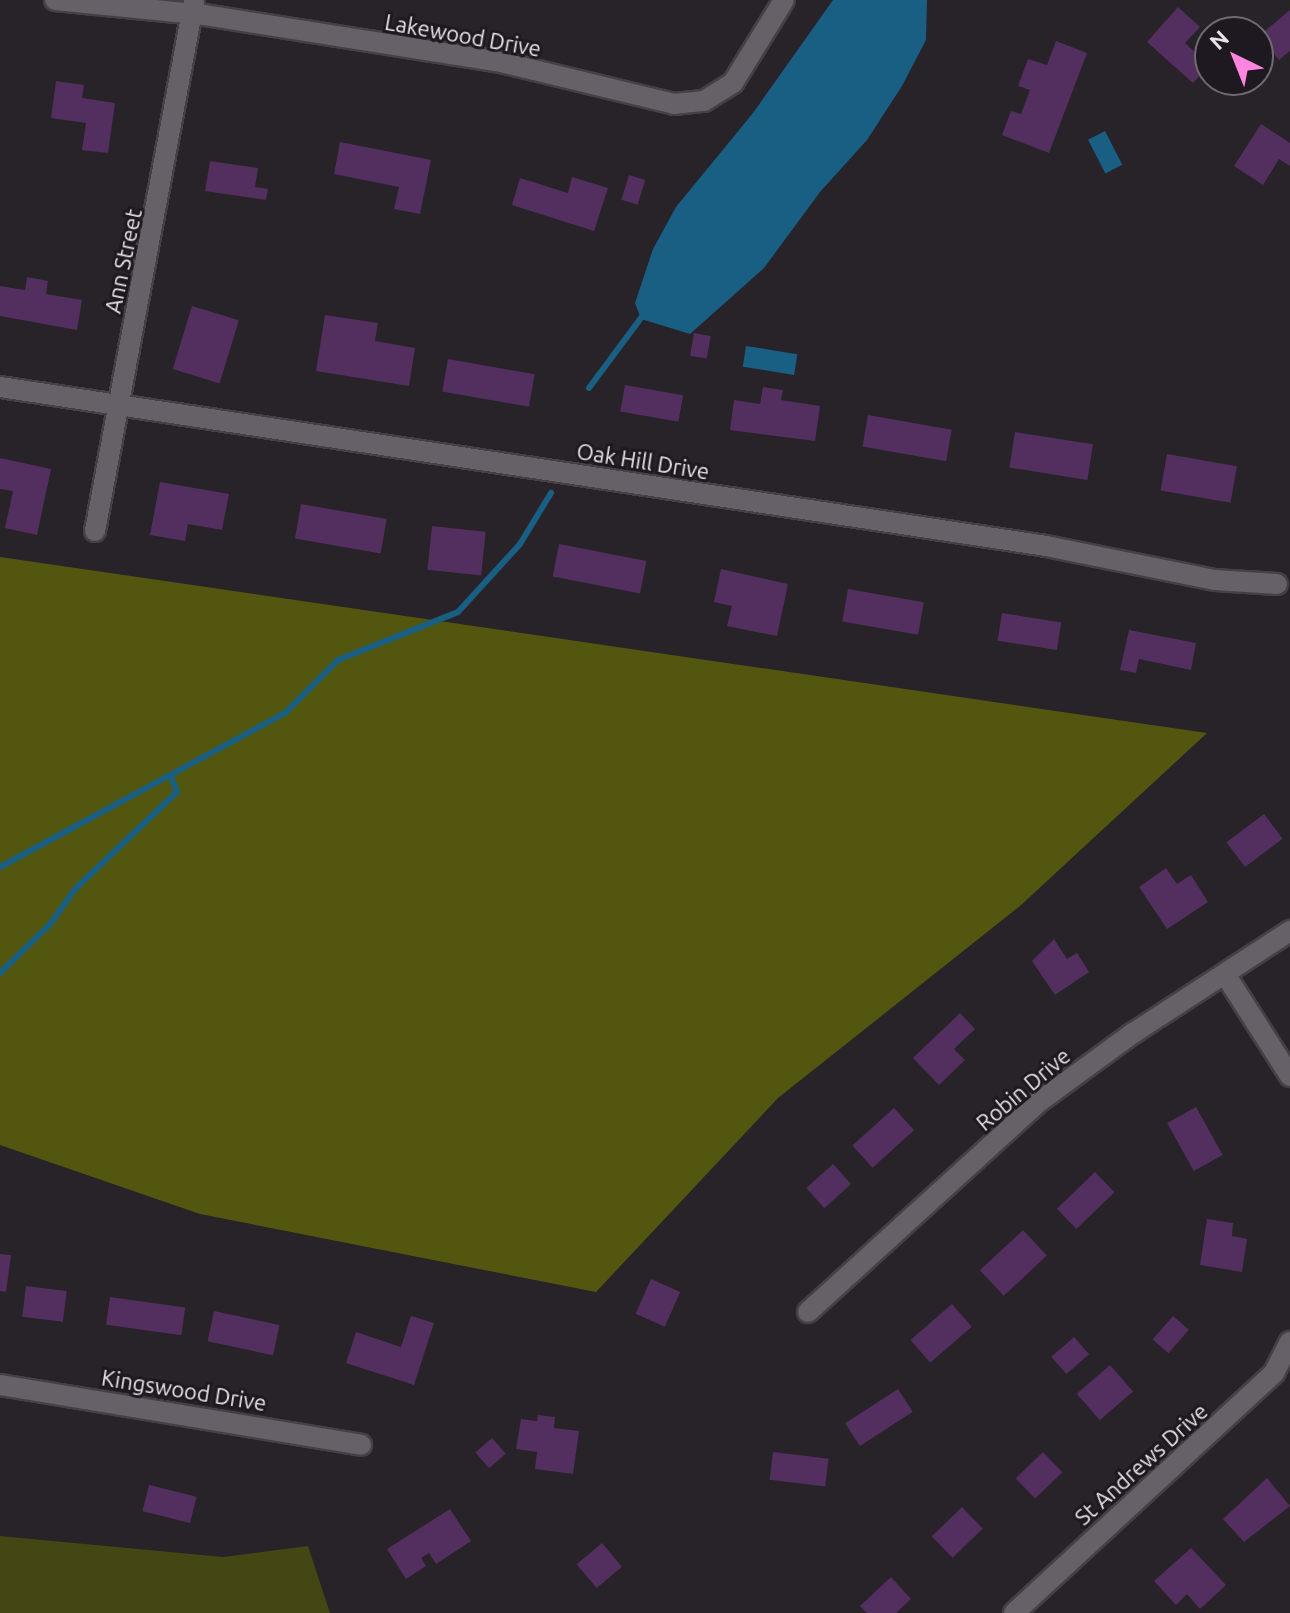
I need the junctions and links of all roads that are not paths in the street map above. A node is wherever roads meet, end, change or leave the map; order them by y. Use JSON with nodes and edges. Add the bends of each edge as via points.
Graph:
{"nodes":[{"id":1,"x":55,"y":0,"type":"edge"},
{"id":2,"x":784,"y":0,"type":"edge"},
{"id":3,"x":193,"y":7,"type":"edge"},
{"id":4,"x":0,"y":387,"type":"edge"},
{"id":5,"x":117,"y":406,"type":"junction"},
{"id":6,"x":95,"y":531,"type":"dead end"},
{"id":7,"x":1277,"y":584,"type":"dead end"},
{"id":8,"x":1290,"y":931,"type":"edge"},
{"id":9,"x":1225,"y":974,"type":"junction"},
{"id":10,"x":1290,"y":1076,"type":"edge"},
{"id":11,"x":808,"y":1312,"type":"dead end"},
{"id":12,"x":1290,"y":1342,"type":"edge"},
{"id":13,"x":0,"y":1385,"type":"edge"},
{"id":14,"x":361,"y":1445,"type":"dead end"},
{"id":15,"x":1014,"y":1613,"type":"edge"}],
"edges":[{"from":1,"to":3,"type":"street","name":"Lakewood Drive"},
{"from":2,"to":3,"type":"street","name":"Lakewood Drive","via":[[746,66],[716,96],[674,104],[501,62]]},
{"from":3,"to":5,"type":"street","name":"Ann Street","via":[[155,235]]},
{"from":4,"to":5,"type":"street","name":"Oak Hill Drive"},
{"from":5,"to":6,"type":"street","name":"Ann Street"},
{"from":5,"to":7,"type":"street","name":"Oak Hill Drive","via":[[1046,546],[1215,580]]},
{"from":8,"to":9,"type":"street","name":"Robin Drive"},
{"from":9,"to":10,"type":"street"},
{"from":9,"to":11,"type":"street","name":"Robin Drive","via":[[1040,1101]]},
{"from":12,"to":15,"type":"street","name":"St Andrews Drive","via":[[1274,1373]]},
{"from":13,"to":14,"type":"street","name":"Kingswood Drive"}]}
